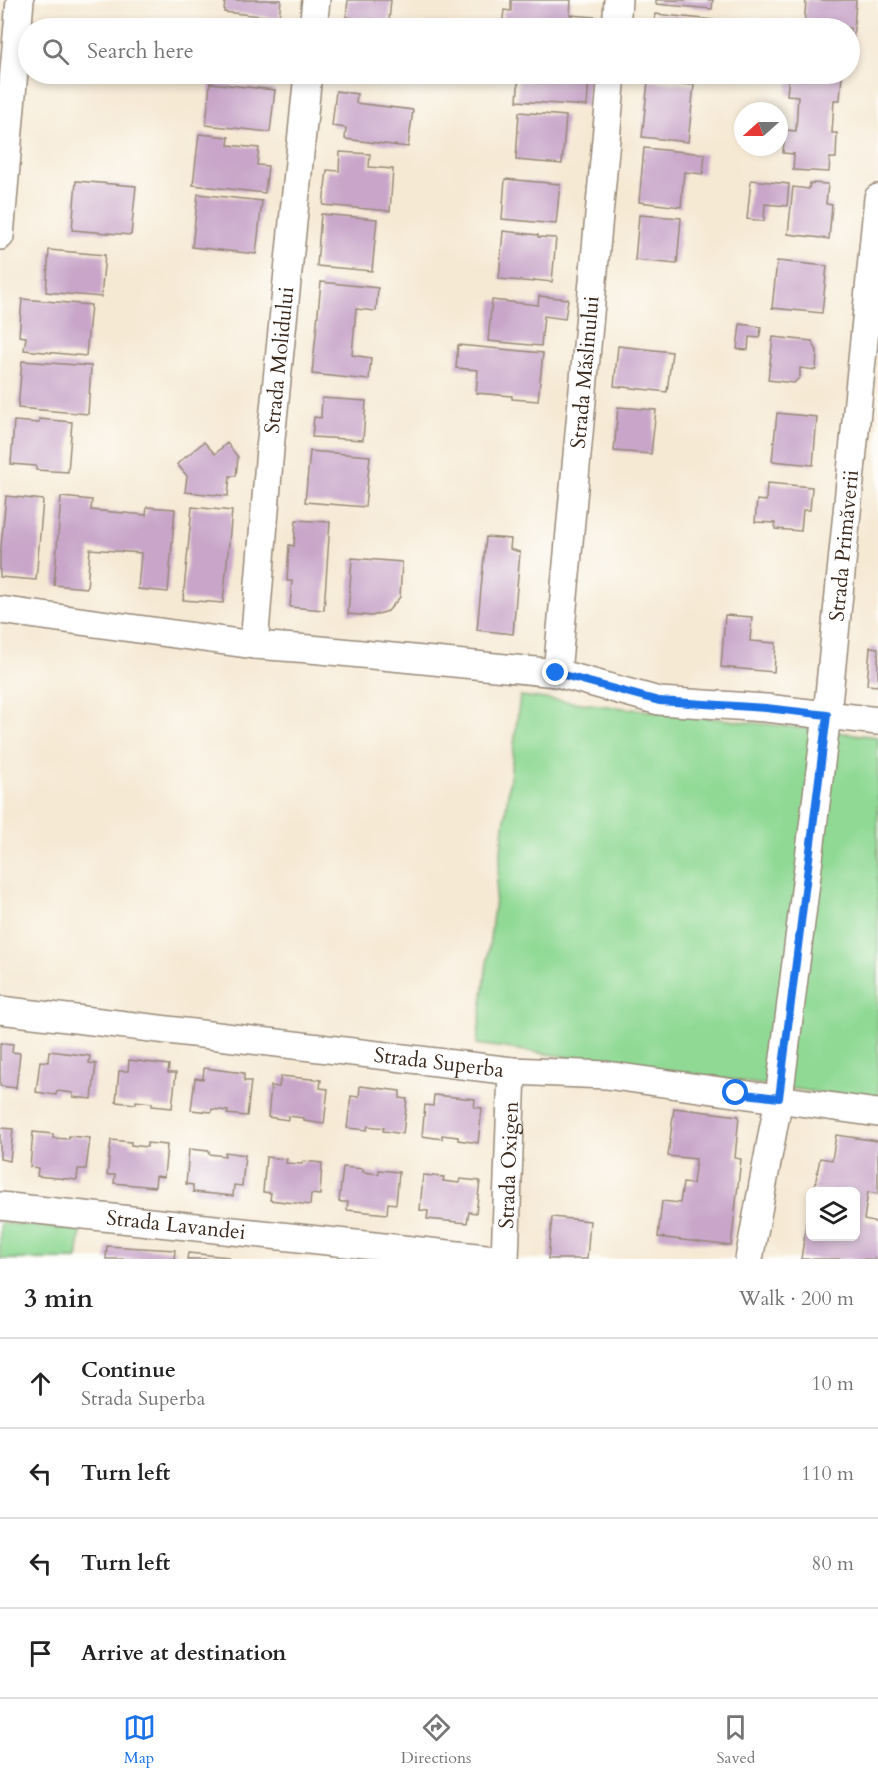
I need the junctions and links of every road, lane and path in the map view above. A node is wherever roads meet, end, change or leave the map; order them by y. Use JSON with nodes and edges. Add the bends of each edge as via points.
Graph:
{"nodes":[{"id":1,"x":20,"y":0,"type":"edge"},
{"id":2,"x":316,"y":0,"type":"edge"},
{"id":3,"x":618,"y":0,"type":"edge"},
{"id":4,"x":18,"y":18,"type":"edge"},
{"id":5,"x":314,"y":18,"type":"edge"},
{"id":6,"x":617,"y":18,"type":"edge"},
{"id":7,"x":18,"y":24,"type":"edge"},
{"id":8,"x":307,"y":84,"type":"edge"},
{"id":9,"x":611,"y":84,"type":"edge"},
{"id":10,"x":878,"y":198,"type":"edge"},
{"id":11,"x":0,"y":236,"type":"edge"},
{"id":12,"x":869,"y":382,"type":"edge"},
{"id":13,"x":0,"y":610,"type":"edge"},
{"id":14,"x":254,"y":645,"type":"junction"},
{"id":15,"x":556,"y":673,"type":"junction"},
{"id":16,"x":827,"y":715,"type":"junction"},
{"id":17,"x":878,"y":721,"type":"edge"},
{"id":18,"x":0,"y":1010,"type":"edge"},
{"id":19,"x":512,"y":1071,"type":"junction"},
{"id":20,"x":779,"y":1098,"type":"junction"},
{"id":21,"x":878,"y":1113,"type":"edge"},
{"id":22,"x":0,"y":1206,"type":"edge"},
{"id":23,"x":495,"y":1259,"type":"edge"},
{"id":24,"x":505,"y":1259,"type":"edge"},
{"id":25,"x":749,"y":1259,"type":"edge"}],
"edges":[{"from":1,"to":4,"type":"street"},
{"from":2,"to":5,"type":"street"},
{"from":3,"to":6,"type":"street"},
{"from":7,"to":11,"type":"street"},
{"from":8,"to":14,"type":"street","name":"Strada Molidului"},
{"from":9,"to":15,"type":"street","name":"Strada Măslinului"},
{"from":10,"to":12,"type":"street","name":"Strada Primăverii"},
{"from":12,"to":16,"type":"street","name":"Strada Primăverii"},
{"from":13,"to":14,"type":"street"},
{"from":14,"to":15,"type":"street"},
{"from":15,"to":16,"type":"street","via":[[659,701]]},
{"from":16,"to":17,"type":"street"},
{"from":16,"to":20,"type":"street","name":"Strada Primăverii"},
{"from":18,"to":19,"type":"street","name":"Strada Superba"},
{"from":19,"to":20,"type":"street","name":"Strada Superba","via":[[606,1075]]},
{"from":19,"to":24,"type":"street","name":"Strada Oxigen"},
{"from":20,"to":21,"type":"street","name":"Strada Superba"},
{"from":20,"to":25,"type":"street","name":"Strada Primăverii"},
{"from":22,"to":23,"type":"street","name":"Strada Lavandei"}]}
